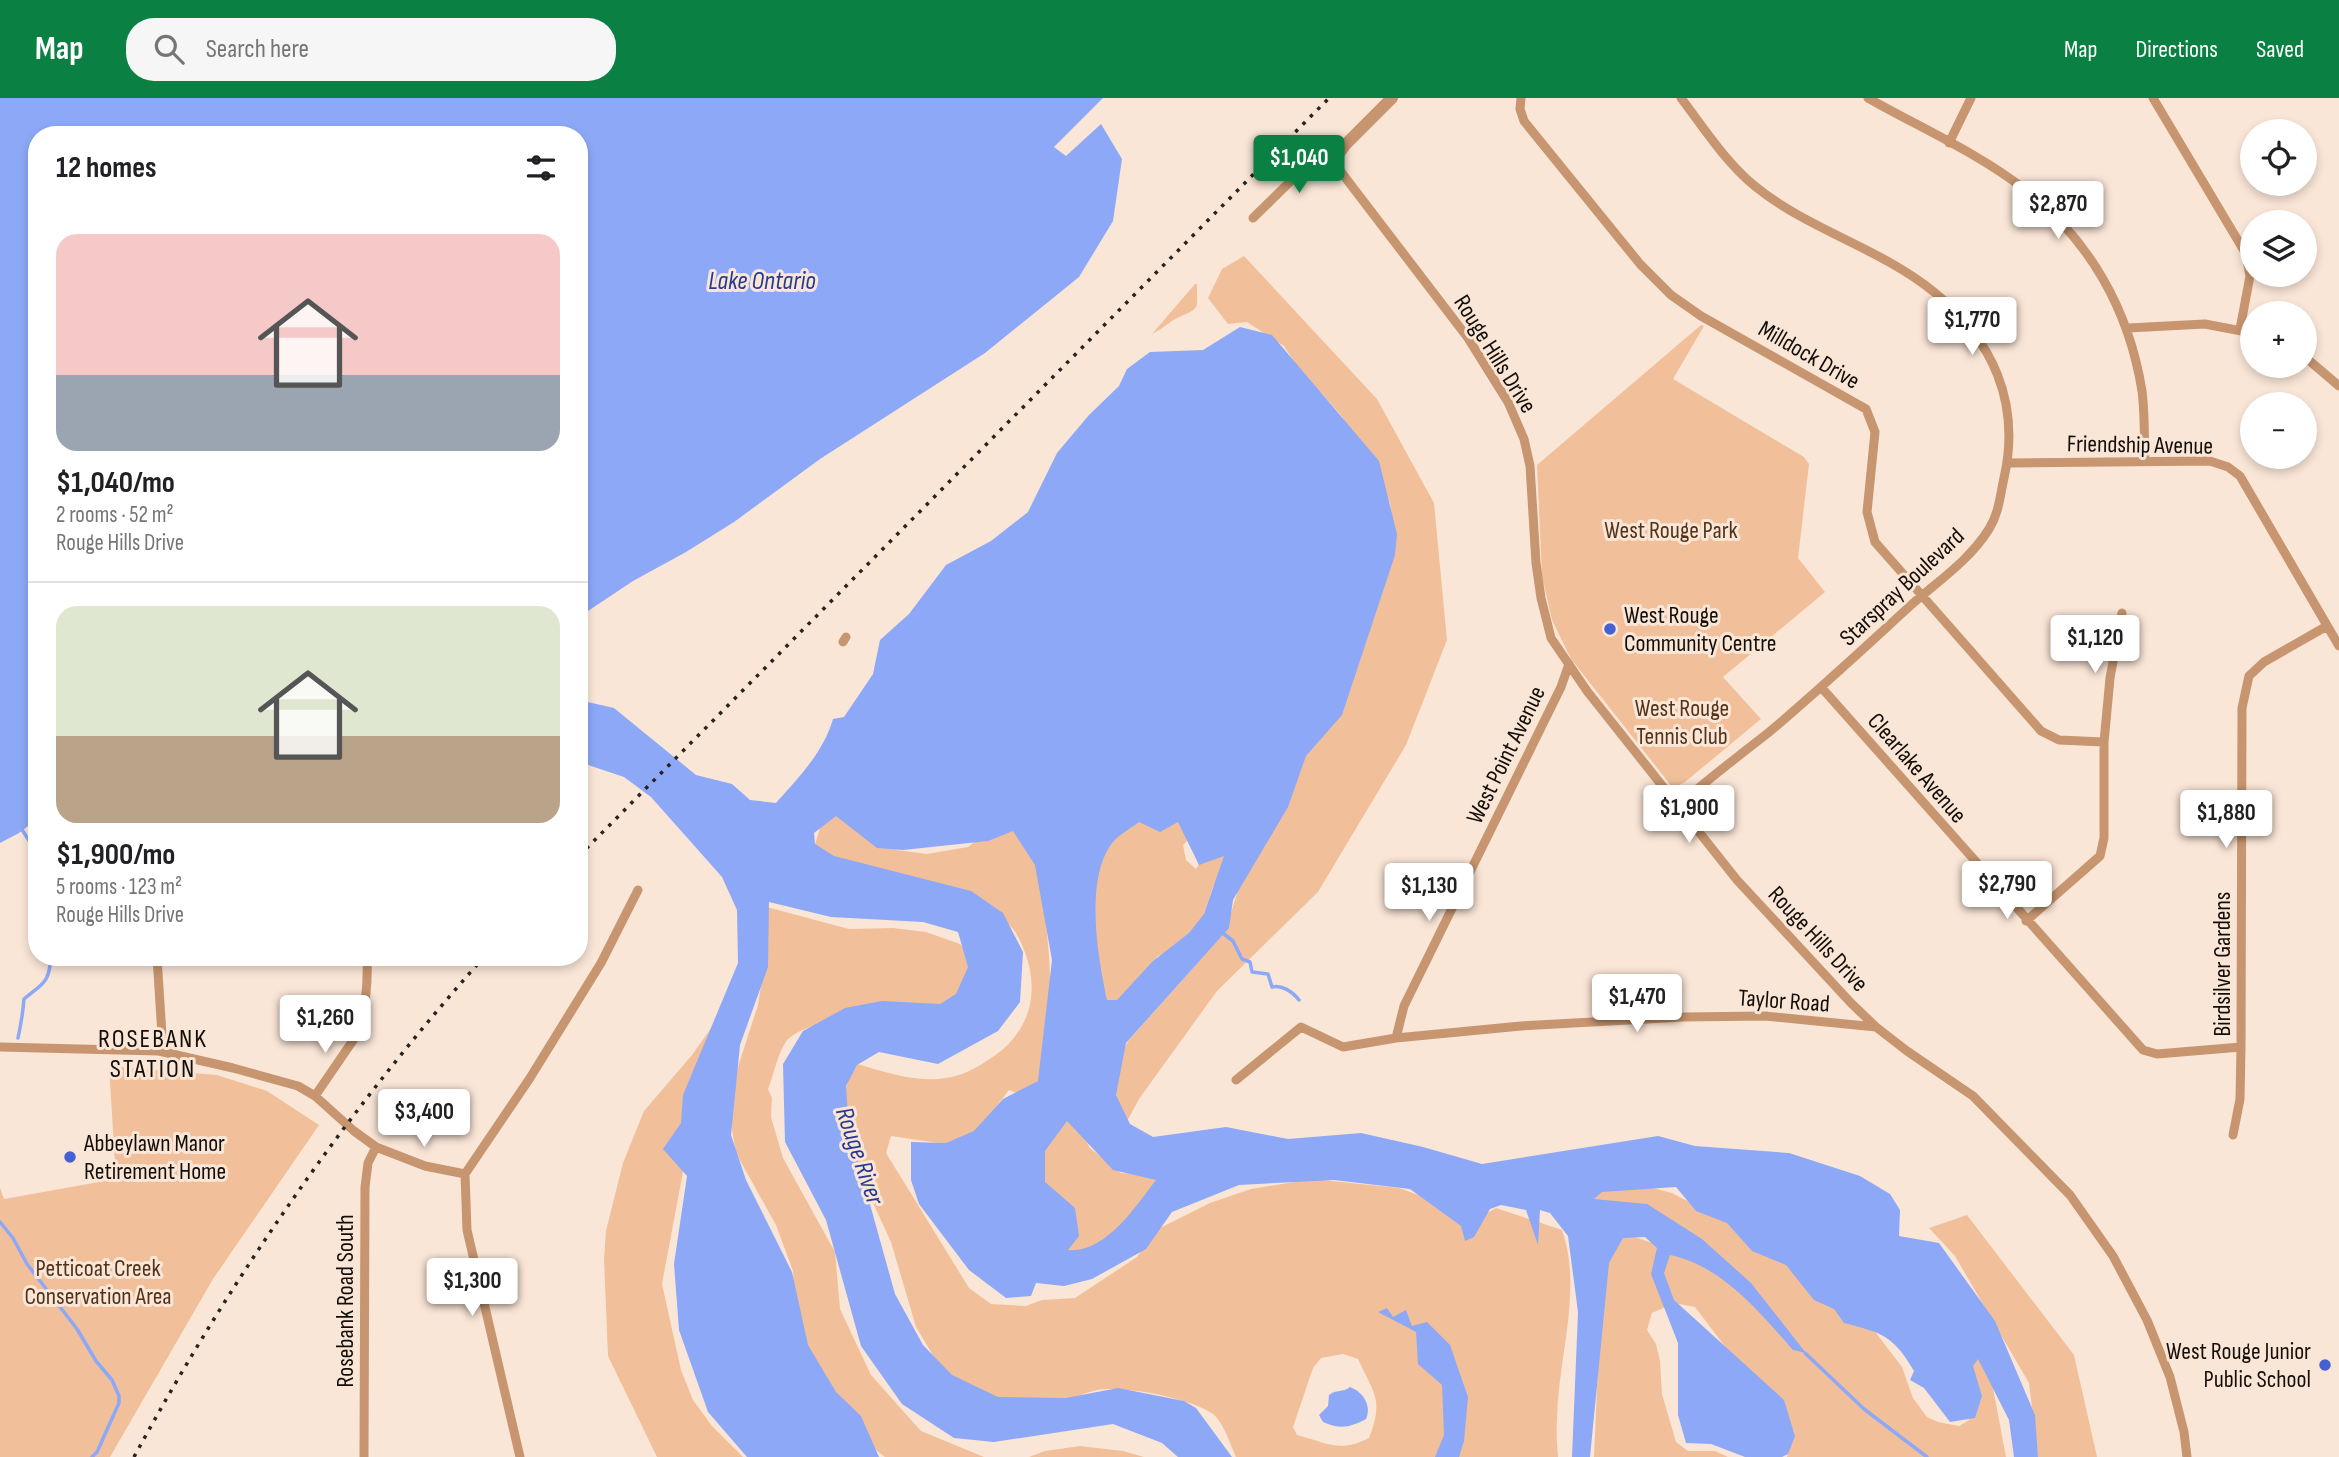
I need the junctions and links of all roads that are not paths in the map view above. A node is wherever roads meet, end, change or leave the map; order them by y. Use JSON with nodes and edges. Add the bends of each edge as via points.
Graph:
{"nodes":[{"id":1,"x":1392,"y":98,"type":"edge"},
{"id":2,"x":1521,"y":98,"type":"edge"},
{"id":3,"x":1681,"y":98,"type":"edge"},
{"id":4,"x":1868,"y":98,"type":"edge"},
{"id":5,"x":1971,"y":98,"type":"edge"},
{"id":6,"x":2153,"y":98,"type":"edge"},
{"id":7,"x":1949,"y":143,"type":"junction"},
{"id":8,"x":1337,"y":156,"type":"junction"},
{"id":9,"x":1253,"y":218,"type":"dead end"},
{"id":10,"x":2245,"y":301,"type":"edge"},
{"id":11,"x":2128,"y":328,"type":"junction"},
{"id":12,"x":2240,"y":330,"type":"edge"},
{"id":13,"x":2317,"y":368,"type":"edge"},
{"id":14,"x":2339,"y":386,"type":"edge"},
{"id":15,"x":2144,"y":461,"type":"junction"},
{"id":16,"x":2008,"y":463,"type":"junction"},
{"id":17,"x":1923,"y":595,"type":"junction"},
{"id":18,"x":2122,"y":613,"type":"dead end"},
{"id":19,"x":2327,"y":626,"type":"junction"},
{"id":20,"x":2339,"y":646,"type":"edge"},
{"id":21,"x":1569,"y":663,"type":"junction"},
{"id":22,"x":1821,"y":687,"type":"junction"},
{"id":23,"x":2104,"y":742,"type":"junction"},
{"id":24,"x":1677,"y":806,"type":"junction"},
{"id":25,"x":638,"y":890,"type":"dead end"},
{"id":26,"x":2026,"y":921,"type":"junction"},
{"id":27,"x":158,"y":966,"type":"edge"},
{"id":28,"x":368,"y":966,"type":"edge"},
{"id":29,"x":1876,"y":1027,"type":"junction"},
{"id":30,"x":1396,"y":1038,"type":"junction"},
{"id":31,"x":0,"y":1047,"type":"edge"},
{"id":32,"x":2241,"y":1047,"type":"junction"},
{"id":33,"x":159,"y":1051,"type":"junction"},
{"id":34,"x":1236,"y":1080,"type":"dead end"},
{"id":35,"x":315,"y":1096,"type":"junction"},
{"id":36,"x":2233,"y":1135,"type":"dead end"},
{"id":37,"x":376,"y":1147,"type":"junction"},
{"id":38,"x":465,"y":1174,"type":"junction"},
{"id":39,"x":364,"y":1457,"type":"edge"},
{"id":40,"x":520,"y":1457,"type":"edge"},
{"id":41,"x":2188,"y":1457,"type":"edge"}],
"edges":[{"from":1,"to":8,"type":"street"},
{"from":2,"to":17,"type":"street","name":"Milldock Drive","via":[[1524,121],[1640,264],[1671,295],[1866,410],[1874,432],[1867,512],[1875,542]]},
{"from":3,"to":16,"type":"street","name":"Starspray Boulevard","via":[[1756,188],[1905,271],[1952,307],[1984,347],[2004,390],[2009,413]]},
{"from":4,"to":7,"type":"street"},
{"from":5,"to":7,"type":"street"},
{"from":6,"to":10,"type":"street","via":[[2246,254],[2250,275]]},
{"from":7,"to":11,"type":"street","via":[[2024,188],[2057,218],[2091,258]]},
{"from":8,"to":9,"type":"street","via":[[1319,158],[1305,167]]},
{"from":8,"to":21,"type":"street","name":"Rouge Hills Drive","via":[[1338,168],[1468,338],[1508,402],[1530,466],[1541,598],[1551,638]]},
{"from":11,"to":12,"type":"street","via":[[2189,323]]},
{"from":11,"to":15,"type":"street","via":[[2142,394]]},
{"from":13,"to":14,"type":"street"},
{"from":15,"to":16,"type":"street","name":"Friendship Avenue"},
{"from":15,"to":19,"type":"street","name":"Friendship Avenue","via":[[2210,461],[2239,476]]},
{"from":16,"to":17,"type":"street","name":"Starspray Boulevard","via":[[1990,527],[1969,557]]},
{"from":17,"to":22,"type":"street","name":"Starspray Boulevard"},
{"from":17,"to":23,"type":"street","name":"Milldock Drive","via":[[2040,731],[2059,740]]},
{"from":18,"to":23,"type":"street"},
{"from":19,"to":20,"type":"street","name":"Friendship Avenue"},
{"from":19,"to":32,"type":"street","name":"Birdsilver Gardens","via":[[2264,662],[2249,676],[2242,708]]},
{"from":21,"to":24,"type":"street","name":"Rouge Hills Drive"},
{"from":21,"to":30,"type":"street","name":"West Point Avenue","via":[[1405,1006]]},
{"from":22,"to":24,"type":"street","name":"Starspray Boulevard"},
{"from":22,"to":26,"type":"street","name":"Clearlake Avenue"},
{"from":23,"to":26,"type":"street","via":[[2101,856]]},
{"from":24,"to":29,"type":"street","name":"Rouge Hills Drive","via":[[1737,880]]},
{"from":25,"to":38,"type":"street","via":[[581,996]]},
{"from":26,"to":32,"type":"street","name":"Clearlake Avenue","via":[[2143,1050],[2157,1054]]},
{"from":27,"to":33,"type":"street"},
{"from":28,"to":35,"type":"street","via":[[356,1037]]},
{"from":29,"to":30,"type":"street","name":"Taylor Road","via":[[1765,1016],[1683,1017]]},
{"from":29,"to":41,"type":"street","name":"Rouge Hills Drive","via":[[1973,1096],[2070,1195],[2113,1256],[2147,1320],[2170,1377]]},
{"from":30,"to":34,"type":"street","via":[[1343,1047],[1301,1027]]},
{"from":31,"to":33,"type":"street"},
{"from":32,"to":36,"type":"street","name":"Birdsilver Gardens","via":[[2240,1099]]},
{"from":33,"to":35,"type":"street","via":[[298,1086]]},
{"from":35,"to":37,"type":"street"},
{"from":37,"to":38,"type":"street","via":[[425,1166]]},
{"from":37,"to":39,"type":"street","name":"Rosebank Road South","via":[[365,1186]]},
{"from":38,"to":40,"type":"street","via":[[467,1230]]}]}
